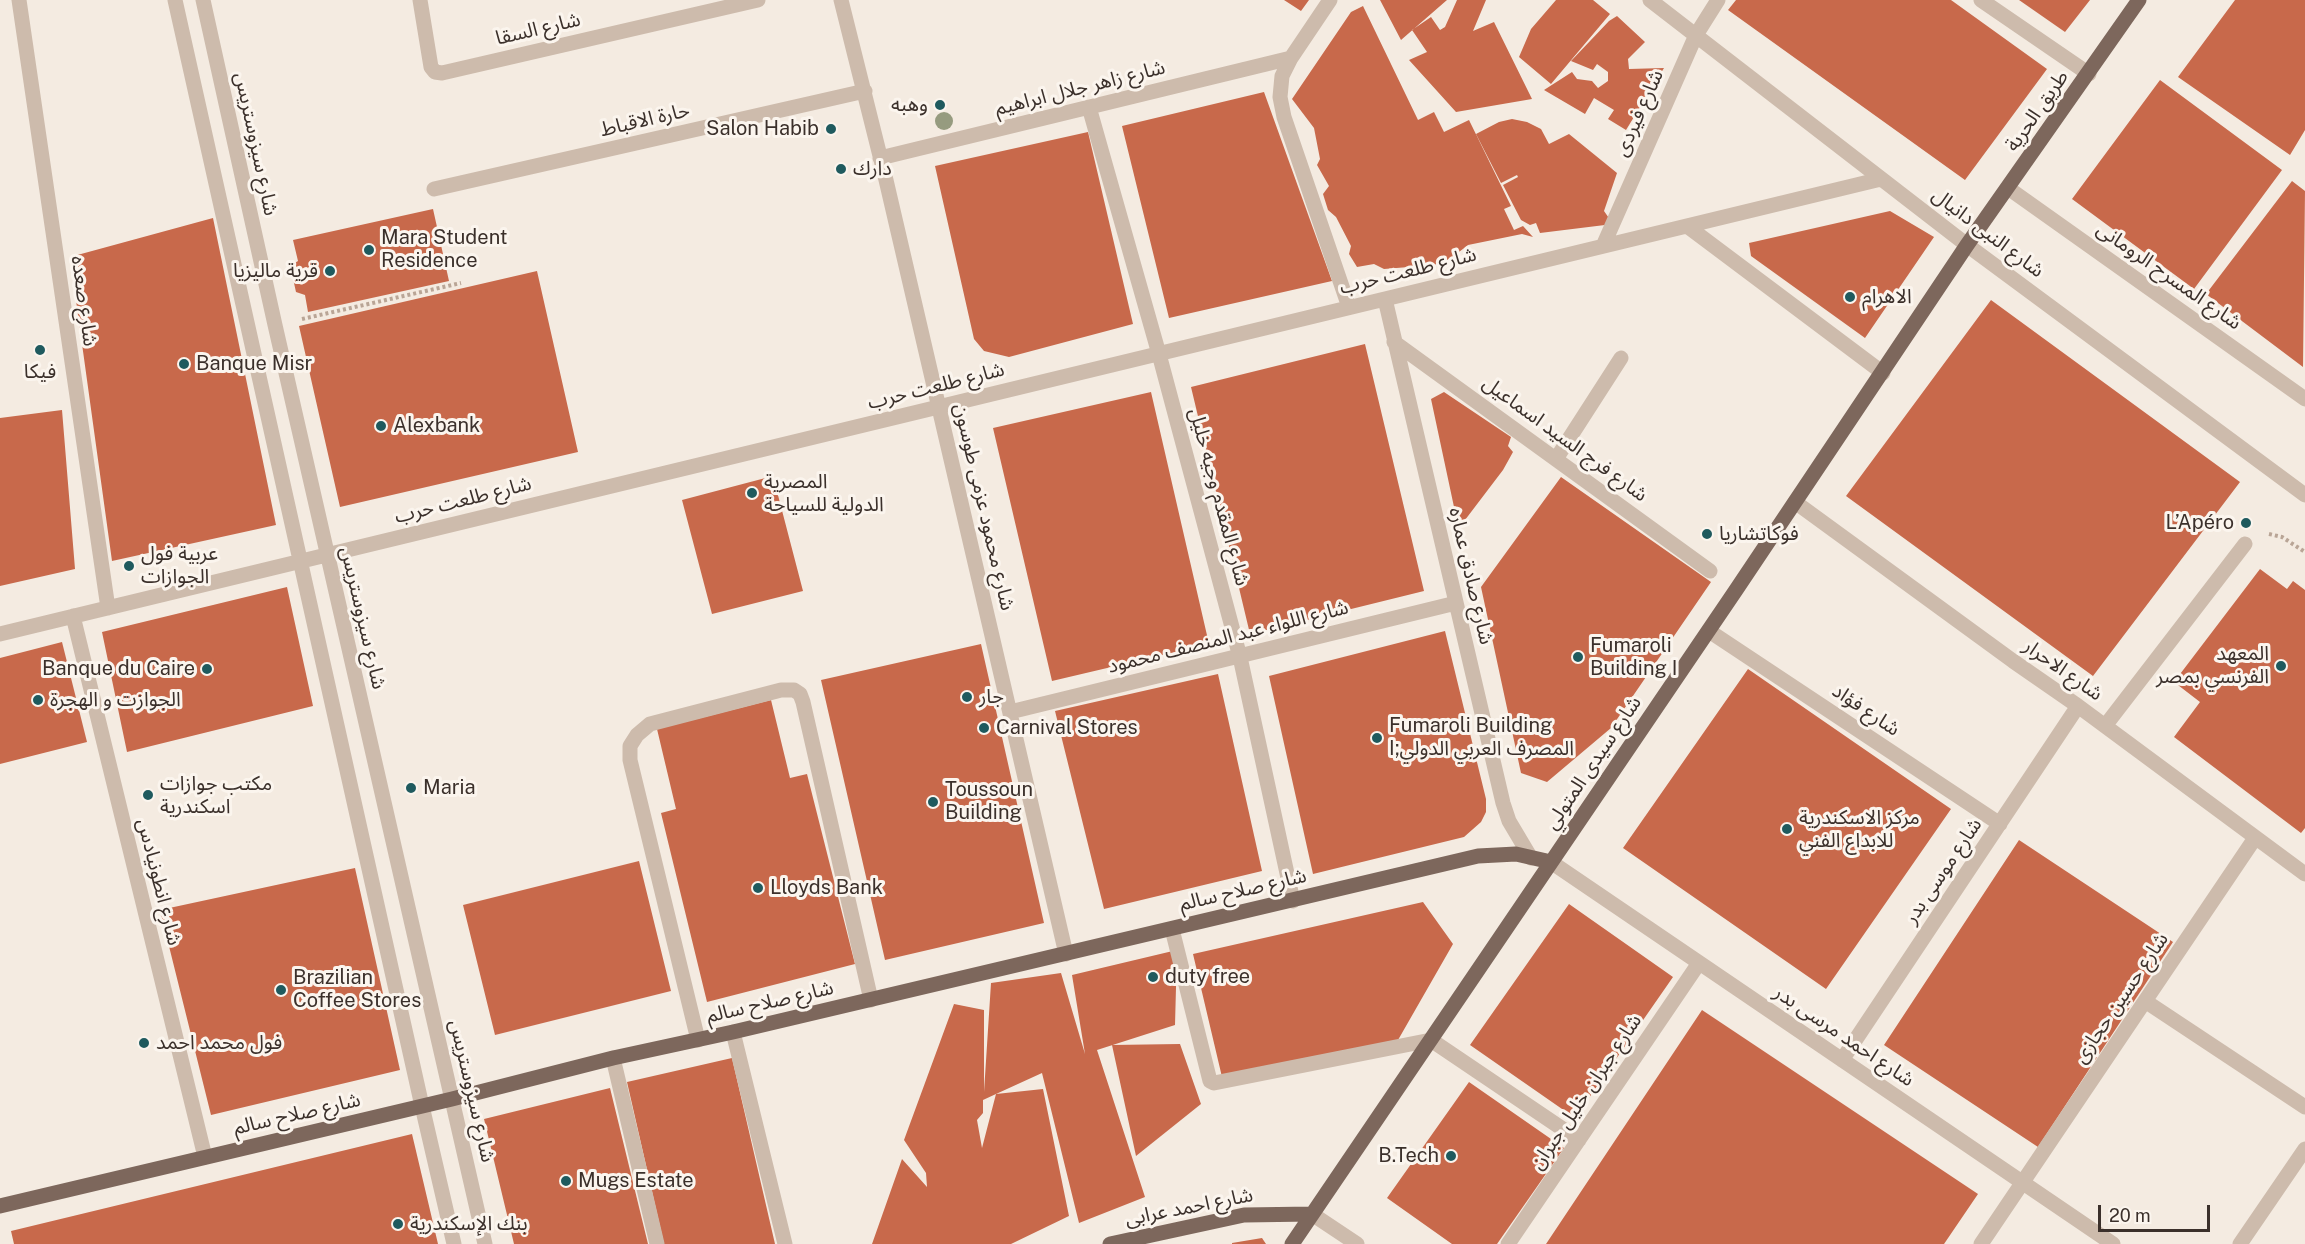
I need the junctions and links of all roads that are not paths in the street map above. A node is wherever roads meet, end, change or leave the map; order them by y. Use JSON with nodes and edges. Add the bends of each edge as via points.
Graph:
{"nodes":[{"id":1,"x":18,"y":0,"type":"edge"},
{"id":2,"x":175,"y":0,"type":"edge"},
{"id":3,"x":203,"y":0,"type":"edge"},
{"id":4,"x":420,"y":0,"type":"edge"},
{"id":5,"x":758,"y":0,"type":"edge"},
{"id":6,"x":841,"y":0,"type":"edge"},
{"id":7,"x":1330,"y":0,"type":"edge"},
{"id":8,"x":1650,"y":0,"type":"edge"},
{"id":9,"x":1718,"y":0,"type":"edge"},
{"id":10,"x":1981,"y":0,"type":"edge"},
{"id":11,"x":2139,"y":0,"type":"edge"},
{"id":12,"x":1696,"y":35,"type":"junction"},
{"id":13,"x":1291,"y":58,"type":"junction"},
{"id":14,"x":2089,"y":74,"type":"junction"},
{"id":15,"x":865,"y":91,"type":"junction"},
{"id":16,"x":1089,"y":107,"type":"junction"},
{"id":17,"x":880,"y":158,"type":"junction"},
{"id":18,"x":1881,"y":178,"type":"junction"},
{"id":19,"x":2008,"y":188,"type":"junction"},
{"id":20,"x":434,"y":189,"type":"dead end"},
{"id":21,"x":1687,"y":226,"type":"junction"},
{"id":22,"x":1967,"y":245,"type":"junction"},
{"id":23,"x":1603,"y":246,"type":"junction"},
{"id":24,"x":1385,"y":299,"type":"junction"},
{"id":25,"x":1349,"y":307,"type":"junction"},
{"id":26,"x":1394,"y":342,"type":"junction"},
{"id":27,"x":1159,"y":354,"type":"junction"},
{"id":28,"x":1621,"y":358,"type":"dead end"},
{"id":29,"x":1883,"y":373,"type":"junction"},
{"id":30,"x":2305,"y":399,"type":"edge"},
{"id":31,"x":939,"y":407,"type":"junction"},
{"id":32,"x":1556,"y":459,"type":"junction"},
{"id":33,"x":2305,"y":495,"type":"edge"},
{"id":34,"x":1795,"y":502,"type":"junction"},
{"id":35,"x":2245,"y":544,"type":"road end"},
{"id":36,"x":327,"y":554,"type":"junction"},
{"id":37,"x":299,"y":561,"type":"junction"},
{"id":38,"x":1710,"y":571,"type":"dead end"},
{"id":39,"x":1456,"y":603,"type":"junction"},
{"id":40,"x":108,"y":608,"type":"junction"},
{"id":41,"x":73,"y":616,"type":"junction"},
{"id":42,"x":1709,"y":631,"type":"junction"},
{"id":43,"x":0,"y":634,"type":"edge"},
{"id":44,"x":1240,"y":657,"type":"junction"},
{"id":45,"x":2078,"y":706,"type":"junction"},
{"id":46,"x":1010,"y":712,"type":"junction"},
{"id":47,"x":2105,"y":726,"type":"junction"},
{"id":48,"x":2000,"y":824,"type":"junction"},
{"id":49,"x":2255,"y":838,"type":"junction"},
{"id":50,"x":1531,"y":858,"type":"junction"},
{"id":51,"x":1551,"y":862,"type":"junction"},
{"id":52,"x":2305,"y":874,"type":"edge"},
{"id":53,"x":1293,"y":901,"type":"junction"},
{"id":54,"x":1172,"y":928,"type":"junction"},
{"id":55,"x":1066,"y":954,"type":"junction"},
{"id":56,"x":1700,"y":963,"type":"junction"},
{"id":57,"x":871,"y":1000,"type":"junction"},
{"id":58,"x":2145,"y":1000,"type":"junction"},
{"id":59,"x":733,"y":1032,"type":"junction"},
{"id":60,"x":698,"y":1040,"type":"junction"},
{"id":61,"x":1431,"y":1040,"type":"junction"},
{"id":62,"x":613,"y":1058,"type":"junction"},
{"id":63,"x":1842,"y":1060,"type":"junction"},
{"id":64,"x":452,"y":1099,"type":"junction"},
{"id":65,"x":422,"y":1106,"type":"junction"},
{"id":66,"x":2305,"y":1107,"type":"edge"},
{"id":67,"x":1579,"y":1140,"type":"junction"},
{"id":68,"x":2305,"y":1149,"type":"edge"},
{"id":69,"x":205,"y":1158,"type":"junction"},
{"id":70,"x":2022,"y":1182,"type":"junction"},
{"id":71,"x":0,"y":1206,"type":"edge"},
{"id":72,"x":1312,"y":1214,"type":"junction"},
{"id":73,"x":454,"y":1244,"type":"edge"},
{"id":74,"x":485,"y":1244,"type":"edge"},
{"id":75,"x":657,"y":1244,"type":"edge"},
{"id":76,"x":785,"y":1244,"type":"edge"},
{"id":77,"x":1110,"y":1244,"type":"edge"},
{"id":78,"x":1292,"y":1244,"type":"edge"},
{"id":79,"x":1357,"y":1244,"type":"edge"},
{"id":80,"x":1508,"y":1244,"type":"edge"},
{"id":81,"x":1981,"y":1244,"type":"edge"},
{"id":82,"x":2113,"y":1244,"type":"edge"},
{"id":83,"x":2240,"y":1244,"type":"edge"}],
"edges":[{"from":1,"to":40,"type":"street","name":"شارع صعده"},
{"from":2,"to":37,"type":"street"},
{"from":3,"to":36,"type":"street","name":"شارع سيزوستريس"},
{"from":4,"to":5,"type":"street","name":"شارع السقا","via":[[431,67],[442,73]]},
{"from":6,"to":15,"type":"street","name":"شارع محمود عزمى طوسون"},
{"from":7,"to":13,"type":"street"},
{"from":8,"to":12,"type":"street","name":"شارع النبى دانيال"},
{"from":9,"to":12,"type":"street","name":"شارع فيردى"},
{"from":10,"to":14,"type":"street"},
{"from":11,"to":14,"type":"main road","name":"طريق الحرية"},
{"from":12,"to":18,"type":"street","name":"شارع النبى دانيال"},
{"from":12,"to":23,"type":"street","name":"شارع فيردى"},
{"from":13,"to":16,"type":"street","name":"شارع زاهر جلال ابراهيم"},
{"from":13,"to":25,"type":"street","via":[[1282,76],[1280,97],[1284,117]]},
{"from":14,"to":19,"type":"main road","name":"طريق الحرية"},
{"from":15,"to":17,"type":"street","name":"شارع محمود عزمى طوسون"},
{"from":15,"to":20,"type":"street","name":"حارة الاقباط"},
{"from":16,"to":17,"type":"street","name":"شارع زاهر جلال ابراهيم"},
{"from":16,"to":27,"type":"street","name":"شارع المقدم وجيه خليل"},
{"from":17,"to":31,"type":"street","name":"شارع محمود عزمى طوسون"},
{"from":18,"to":21,"type":"street","name":"شارع طلعت حرب"},
{"from":18,"to":22,"type":"street","name":"شارع النبى دانيال"},
{"from":19,"to":22,"type":"main road","name":"طريق الحرية"},
{"from":19,"to":30,"type":"street","name":"شارع المسرح الرومانى"},
{"from":21,"to":23,"type":"street","name":"شارع طلعت حرب"},
{"from":21,"to":29,"type":"street"},
{"from":22,"to":29,"type":"main road","name":"شارع سيدى المتولي"},
{"from":22,"to":33,"type":"street","name":"شارع النبى دانيال"},
{"from":23,"to":24,"type":"street","name":"شارع طلعت حرب"},
{"from":24,"to":25,"type":"street","name":"شارع طلعت حرب"},
{"from":24,"to":26,"type":"street","name":"شارع صادق عماره"},
{"from":25,"to":27,"type":"street","name":"شارع طلعت حرب"},
{"from":26,"to":32,"type":"street","name":"شارع فرج السيد اسماعيل"},
{"from":26,"to":39,"type":"street","name":"شارع صادق عماره"},
{"from":27,"to":31,"type":"street","name":"شارع طلعت حرب"},
{"from":27,"to":44,"type":"street","name":"شارع المقدم وجيه خليل"},
{"from":28,"to":32,"type":"street"},
{"from":29,"to":34,"type":"main road","name":"شارع سيدى المتولي"},
{"from":31,"to":36,"type":"street","name":"شارع طلعت حرب"},
{"from":31,"to":46,"type":"street","name":"شارع محمود عزمى طوسون"},
{"from":32,"to":38,"type":"street","name":"شارع فرج السيد اسماعيل"},
{"from":34,"to":42,"type":"main road","name":"شارع سيدى المتولي"},
{"from":34,"to":45,"type":"street","name":"شارع الاحرار"},
{"from":35,"to":47,"type":"street"},
{"from":36,"to":37,"type":"street","name":"شارع طلعت حرب"},
{"from":36,"to":64,"type":"street","name":"شارع سيزوستريس"},
{"from":37,"to":40,"type":"street","name":"شارع طلعت حرب"},
{"from":37,"to":65,"type":"street"},
{"from":39,"to":44,"type":"street","name":"شارع اللواء عبد المنصف محمود"},
{"from":39,"to":50,"type":"street","name":"شارع صادق عماره","via":[[1503,803]]},
{"from":40,"to":41,"type":"street","name":"شارع طلعت حرب"},
{"from":41,"to":43,"type":"street","name":"شارع طلعت حرب"},
{"from":41,"to":69,"type":"street","name":"شارع انطونيادس"},
{"from":42,"to":48,"type":"street","name":"شارع فؤاد"},
{"from":42,"to":51,"type":"main road","name":"شارع سيدى المتولي"},
{"from":44,"to":46,"type":"street","name":"شارع اللواء عبد المنصف محمود"},
{"from":44,"to":53,"type":"street","name":"شارع المقدم وجيه خليل"},
{"from":45,"to":47,"type":"street","name":"شارع الاحرار"},
{"from":45,"to":48,"type":"street","name":"شارع موسى بدر"},
{"from":46,"to":55,"type":"street","name":"شارع محمود عزمى طوسون"},
{"from":47,"to":49,"type":"street","name":"شارع الاحرار"},
{"from":48,"to":63,"type":"street","name":"شارع موسى بدر"},
{"from":49,"to":52,"type":"street","name":"شارع الاحرار"},
{"from":49,"to":58,"type":"street","name":"شارع حسين حجازى"},
{"from":50,"to":51,"type":"main road","name":"شارع صلاح سالم"},
{"from":50,"to":53,"type":"main road","name":"شارع صلاح سالم","via":[[1516,854],[1478,856]]},
{"from":51,"to":56,"type":"street","name":"شارع احمد مرسى بدر"},
{"from":51,"to":61,"type":"main road","name":"شارع سيدى المتولي"},
{"from":53,"to":54,"type":"main road","name":"شارع صلاح سالم"},
{"from":54,"to":55,"type":"main road","name":"شارع صلاح سالم"},
{"from":54,"to":61,"type":"street","via":[[1210,1081],[1214,1083]]},
{"from":55,"to":57,"type":"main road","name":"شارع صلاح سالم"},
{"from":56,"to":63,"type":"street","name":"شارع احمد مرسى بدر"},
{"from":56,"to":67,"type":"street","name":"شارع جبران خليل جبران"},
{"from":57,"to":59,"type":"main road","name":"شارع صلاح سالم"},
{"from":57,"to":60,"type":"street","via":[[803,702],[794,690],[781,690],[650,724],[630,746],[630,760]]},
{"from":58,"to":66,"type":"street"},
{"from":58,"to":70,"type":"street","name":"شارع حسين حجازى"},
{"from":59,"to":60,"type":"main road","name":"شارع صلاح سالم"},
{"from":59,"to":76,"type":"street"},
{"from":60,"to":62,"type":"main road","name":"شارع صلاح سالم"},
{"from":61,"to":67,"type":"street"},
{"from":61,"to":72,"type":"main road","name":"شارع سيدى المتولي"},
{"from":62,"to":64,"type":"main road","name":"شارع صلاح سالم"},
{"from":62,"to":75,"type":"street"},
{"from":63,"to":70,"type":"street","name":"شارع احمد مرسى بدر"},
{"from":64,"to":65,"type":"main road","name":"شارع صلاح سالم"},
{"from":64,"to":74,"type":"street","name":"شارع سيزوستريس"},
{"from":65,"to":69,"type":"main road","name":"شارع صلاح سالم"},
{"from":65,"to":73,"type":"street"},
{"from":67,"to":80,"type":"street","name":"شارع جبران خليل جبران"},
{"from":68,"to":83,"type":"street"},
{"from":69,"to":71,"type":"main road","name":"شارع صلاح سالم"},
{"from":70,"to":81,"type":"street","name":"شارع حسين حجازى"},
{"from":70,"to":82,"type":"street","name":"شارع احمد مرسى بدر"},
{"from":72,"to":77,"type":"main road","name":"شارع احمد عرابى","via":[[1244,1215]]},
{"from":72,"to":78,"type":"main road","name":"شارع سيدى المتولي"},
{"from":72,"to":79,"type":"street"}]}
